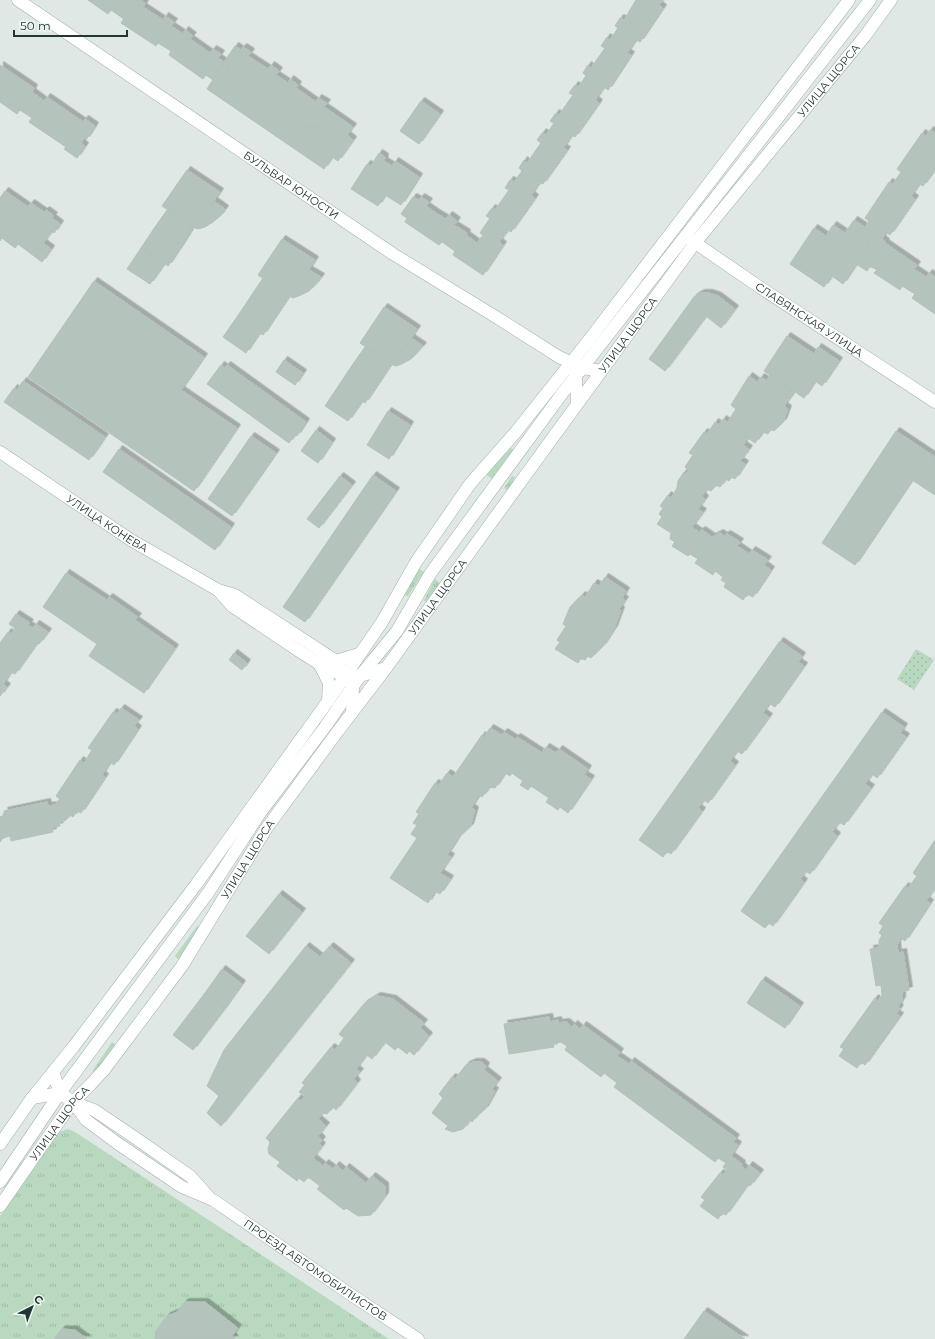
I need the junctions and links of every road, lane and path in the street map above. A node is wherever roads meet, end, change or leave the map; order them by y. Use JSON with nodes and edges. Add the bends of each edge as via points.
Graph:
{"nodes":[{"id":1,"x":18,"y":0,"type":"edge"},
{"id":2,"x":849,"y":0,"type":"edge"},
{"id":3,"x":870,"y":0,"type":"edge"},
{"id":4,"x":892,"y":0,"type":"edge"},
{"id":5,"x":687,"y":213,"type":"junction"},
{"id":6,"x":685,"y":236,"type":"junction"},
{"id":7,"x":695,"y":243,"type":"junction"},
{"id":8,"x":656,"y":253,"type":"junction"},
{"id":9,"x":570,"y":362,"type":"junction"},
{"id":10,"x":602,"y":371,"type":"junction"},
{"id":11,"x":579,"y":373,"type":"junction"},
{"id":12,"x":934,"y":399,"type":"edge"},
{"id":13,"x":577,"y":404,"type":"junction"},
{"id":14,"x":0,"y":452,"type":"edge"},
{"id":15,"x":218,"y":590,"type":"junction"},
{"id":16,"x":359,"y":654,"type":"junction"},
{"id":17,"x":336,"y":661,"type":"junction"},
{"id":18,"x":320,"y":665,"type":"junction"},
{"id":19,"x":386,"y":668,"type":"junction"},
{"id":20,"x":345,"y":674,"type":"junction"},
{"id":21,"x":360,"y":676,"type":"junction"},
{"id":22,"x":353,"y":687,"type":"junction"},
{"id":23,"x":328,"y":701,"type":"junction"},
{"id":24,"x":352,"y":713,"type":"junction"},
{"id":25,"x":53,"y":1072,"type":"junction"},
{"id":26,"x":60,"y":1093,"type":"junction"},
{"id":27,"x":32,"y":1098,"type":"junction"},
{"id":28,"x":73,"y":1102,"type":"junction"},
{"id":29,"x":0,"y":1144,"type":"edge"},
{"id":30,"x":0,"y":1182,"type":"edge"},
{"id":31,"x":0,"y":1206,"type":"edge"},
{"id":32,"x":418,"y":1339,"type":"edge"}],
"edges":[{"from":1,"to":9,"type":"street","name":"БУЛЬВАР ЮНОСТИ","via":[[393,254]]},
{"from":2,"to":5,"type":"street"},
{"from":3,"to":6,"type":"street","name":"УЛИЦА ЩОРСА"},
{"from":4,"to":7,"type":"street","name":"УЛИЦА ЩОРСА"},
{"from":5,"to":6,"type":"street"},
{"from":5,"to":8,"type":"street"},
{"from":6,"to":7,"type":"street","name":"СЛАВЯНСКАЯ УЛИЦА"},
{"from":6,"to":8,"type":"street"},
{"from":6,"to":11,"type":"street","name":"УЛИЦА ЩОРСА"},
{"from":7,"to":10,"type":"street","name":"УЛИЦА ЩОРСА"},
{"from":7,"to":12,"type":"street","name":"СЛАВЯНСКАЯ УЛИЦА"},
{"from":8,"to":9,"type":"street"},
{"from":9,"to":11,"type":"street","name":"БУЛЬВАР ЮНОСТИ"},
{"from":9,"to":16,"type":"street","via":[[515,433],[470,484],[416,562],[382,622]]},
{"from":10,"to":11,"type":"street","name":"БУЛЬВАР ЮНОСТИ"},
{"from":10,"to":13,"type":"street","name":"УЛИЦА ЩОРСА"},
{"from":11,"to":13,"type":"street"},
{"from":11,"to":21,"type":"street","name":"УЛИЦА ЩОРСА","via":[[430,574],[397,631]]},
{"from":13,"to":19,"type":"street","name":"УЛИЦА ЩОРСА"},
{"from":14,"to":15,"type":"street","name":"УЛИЦА КОНЕВА","via":[[131,540]]},
{"from":15,"to":17,"type":"street","name":"УЛИЦА КОНЕВА","via":[[235,595]]},
{"from":15,"to":18,"type":"street","name":"УЛИЦА КОНЕВА","via":[[232,606]]},
{"from":16,"to":17,"type":"street"},
{"from":16,"to":20,"type":"street"},
{"from":17,"to":20,"type":"street","name":"УЛИЦА КОНЕВА"},
{"from":18,"to":20,"type":"street","name":"УЛИЦА КОНЕВА","via":[[332,672]]},
{"from":18,"to":23,"type":"street","via":[[328,683]]},
{"from":19,"to":21,"type":"street","name":"УЛИЦА КОНЕВА"},
{"from":19,"to":24,"type":"street","name":"УЛИЦА ЩОРСА"},
{"from":20,"to":21,"type":"street","name":"УЛИЦА КОНЕВА"},
{"from":20,"to":22,"type":"street","name":"УЛИЦА КОНЕВА"},
{"from":20,"to":23,"type":"street"},
{"from":21,"to":22,"type":"street","name":"УЛИЦА ЩОРСА"},
{"from":22,"to":24,"type":"street"},
{"from":22,"to":26,"type":"street","name":"УЛИЦА ЩОРСА","via":[[260,813],[208,893]]},
{"from":23,"to":25,"type":"street","via":[[195,886]]},
{"from":24,"to":28,"type":"street","name":"УЛИЦА ЩОРСА","via":[[266,830],[182,966],[104,1070]]},
{"from":25,"to":26,"type":"street"},
{"from":25,"to":27,"type":"street"},
{"from":26,"to":27,"type":"street"},
{"from":26,"to":28,"type":"street","name":"ПРОЕЗД АВТОМОБИЛИСТОВ"},
{"from":26,"to":30,"type":"street","name":"УЛИЦА ЩОРСА"},
{"from":27,"to":29,"type":"street"},
{"from":28,"to":31,"type":"street","name":"УЛИЦА ЩОРСА"},
{"from":28,"to":32,"type":"street","name":"ПРОЕЗД АВТОМОБИЛИСТОВ","via":[[86,1120],[117,1143],[182,1187],[213,1200]]}]}
